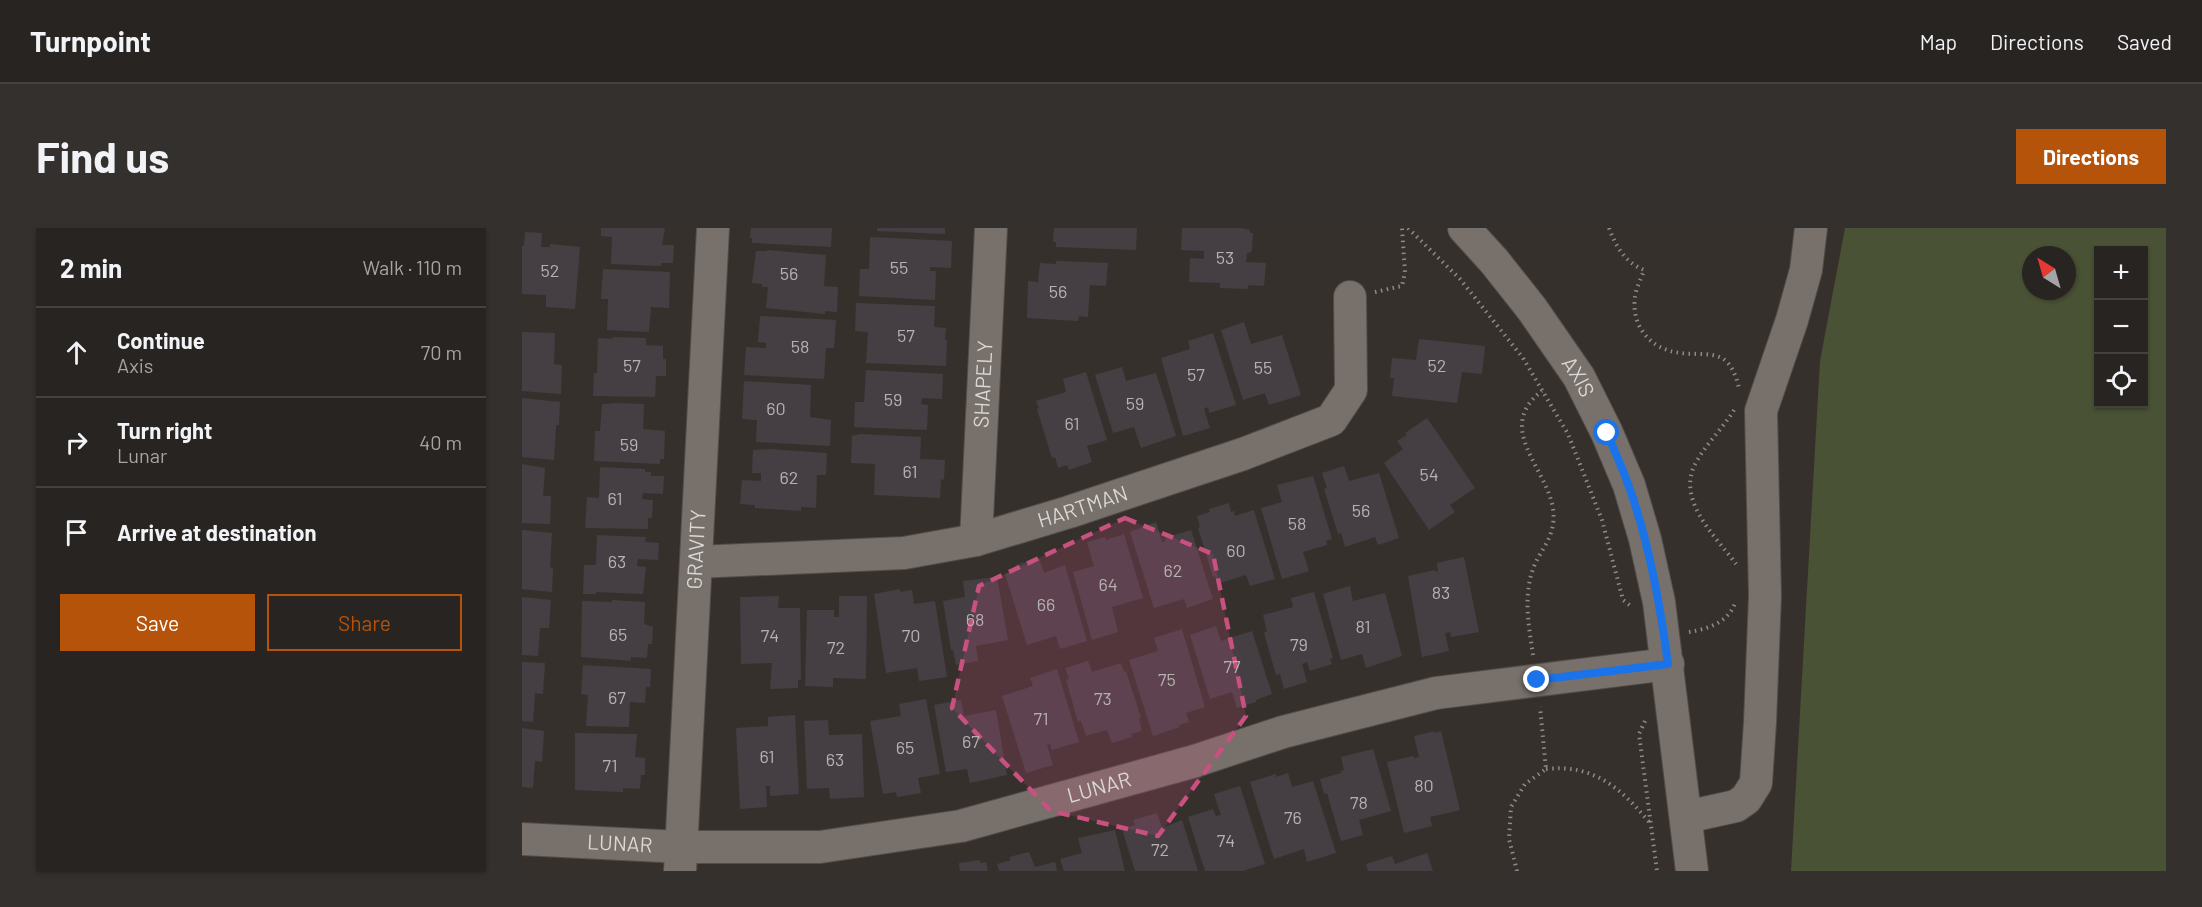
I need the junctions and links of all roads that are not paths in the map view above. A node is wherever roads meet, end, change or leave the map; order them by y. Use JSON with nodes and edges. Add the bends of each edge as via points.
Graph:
{"nodes":[{"id":1,"x":713,"y":228,"type":"edge"},
{"id":2,"x":991,"y":228,"type":"edge"},
{"id":3,"x":1464,"y":228,"type":"edge"},
{"id":4,"x":1811,"y":228,"type":"edge"},
{"id":5,"x":1350,"y":297,"type":"road end"},
{"id":6,"x":976,"y":540,"type":"junction"},
{"id":7,"x":696,"y":562,"type":"junction"},
{"id":8,"x":1666,"y":650,"type":"junction"},
{"id":9,"x":1686,"y":817,"type":"junction"},
{"id":10,"x":522,"y":838,"type":"edge"},
{"id":11,"x":681,"y":859,"type":"edge"},
{"id":12,"x":1692,"y":871,"type":"edge"}],
"edges":[{"from":1,"to":7,"type":"street","name":"GRAVITY"},
{"from":2,"to":6,"type":"street","name":"SHAPELY"},
{"from":3,"to":8,"type":"street","name":"AXIS","via":[[1532,309],[1579,377],[1598,414],[1629,485],[1642,528]]},
{"from":4,"to":9,"type":"street","via":[[1806,270],[1761,411],[1765,596],[1756,783],[1736,806]]},
{"from":5,"to":6,"type":"street","name":"HARTMAN","via":[[1351,390],[1331,420],[1232,457]]},
{"from":6,"to":7,"type":"street","name":"HARTMAN","via":[[904,553]]},
{"from":7,"to":11,"type":"street","name":"GRAVITY"},
{"from":8,"to":9,"type":"street","name":"AXIS"},
{"from":8,"to":11,"type":"street","name":"LUNAR","via":[[1537,680],[1414,698],[961,826],[820,847]]},
{"from":9,"to":12,"type":"street","name":"AXIS"},
{"from":10,"to":11,"type":"street","name":"LUNAR"}]}
